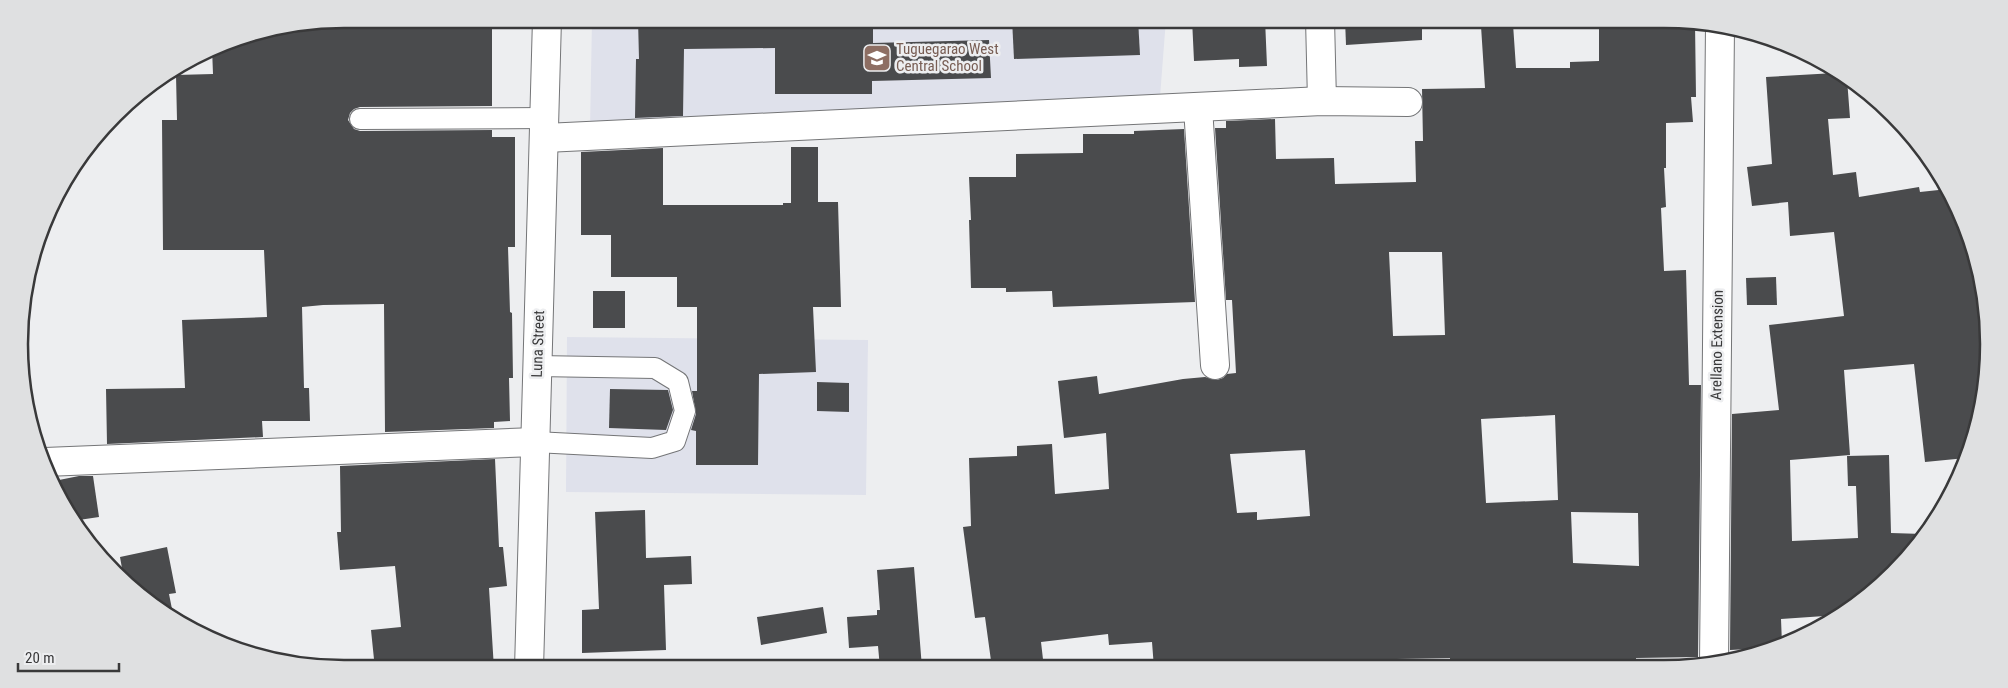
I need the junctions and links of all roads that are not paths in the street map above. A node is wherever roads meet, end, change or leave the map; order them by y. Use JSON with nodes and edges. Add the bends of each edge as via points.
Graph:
{"nodes":[{"id":1,"x":547,"y":27,"type":"edge"},
{"id":2,"x":1320,"y":27,"type":"edge"},
{"id":3,"x":1720,"y":33,"type":"edge"},
{"id":4,"x":1322,"y":101,"type":"junction"},
{"id":5,"x":1408,"y":102,"type":"dead end"},
{"id":6,"x":1198,"y":108,"type":"junction"},
{"id":7,"x":360,"y":119,"type":"dead end"},
{"id":8,"x":545,"y":128,"type":"junction"},
{"id":9,"x":1216,"y":365,"type":"dead end"},
{"id":10,"x":537,"y":366,"type":"junction"},
{"id":11,"x":535,"y":442,"type":"junction"},
{"id":12,"x":51,"y":462,"type":"edge"},
{"id":13,"x":1714,"y":656,"type":"edge"},
{"id":14,"x":529,"y":660,"type":"edge"}],
"edges":[{"from":1,"to":8,"type":"street","name":"Luna Street"},
{"from":2,"to":4,"type":"street"},
{"from":3,"to":13,"type":"street","name":"Arellano Extension"},
{"from":4,"to":5,"type":"street"},
{"from":4,"to":6,"type":"street"},
{"from":6,"to":8,"type":"street","via":[[885,121]]},
{"from":6,"to":9,"type":"street"},
{"from":7,"to":8,"type":"lane"},
{"from":8,"to":10,"type":"street","name":"Luna Street"},
{"from":10,"to":11,"type":"street","name":"Luna Street"},
{"from":10,"to":11,"type":"lane","via":[[655,368],[678,382],[685,411],[675,441],[652,448]]},
{"from":11,"to":12,"type":"street"},
{"from":11,"to":14,"type":"street","name":"Luna Street"}]}
